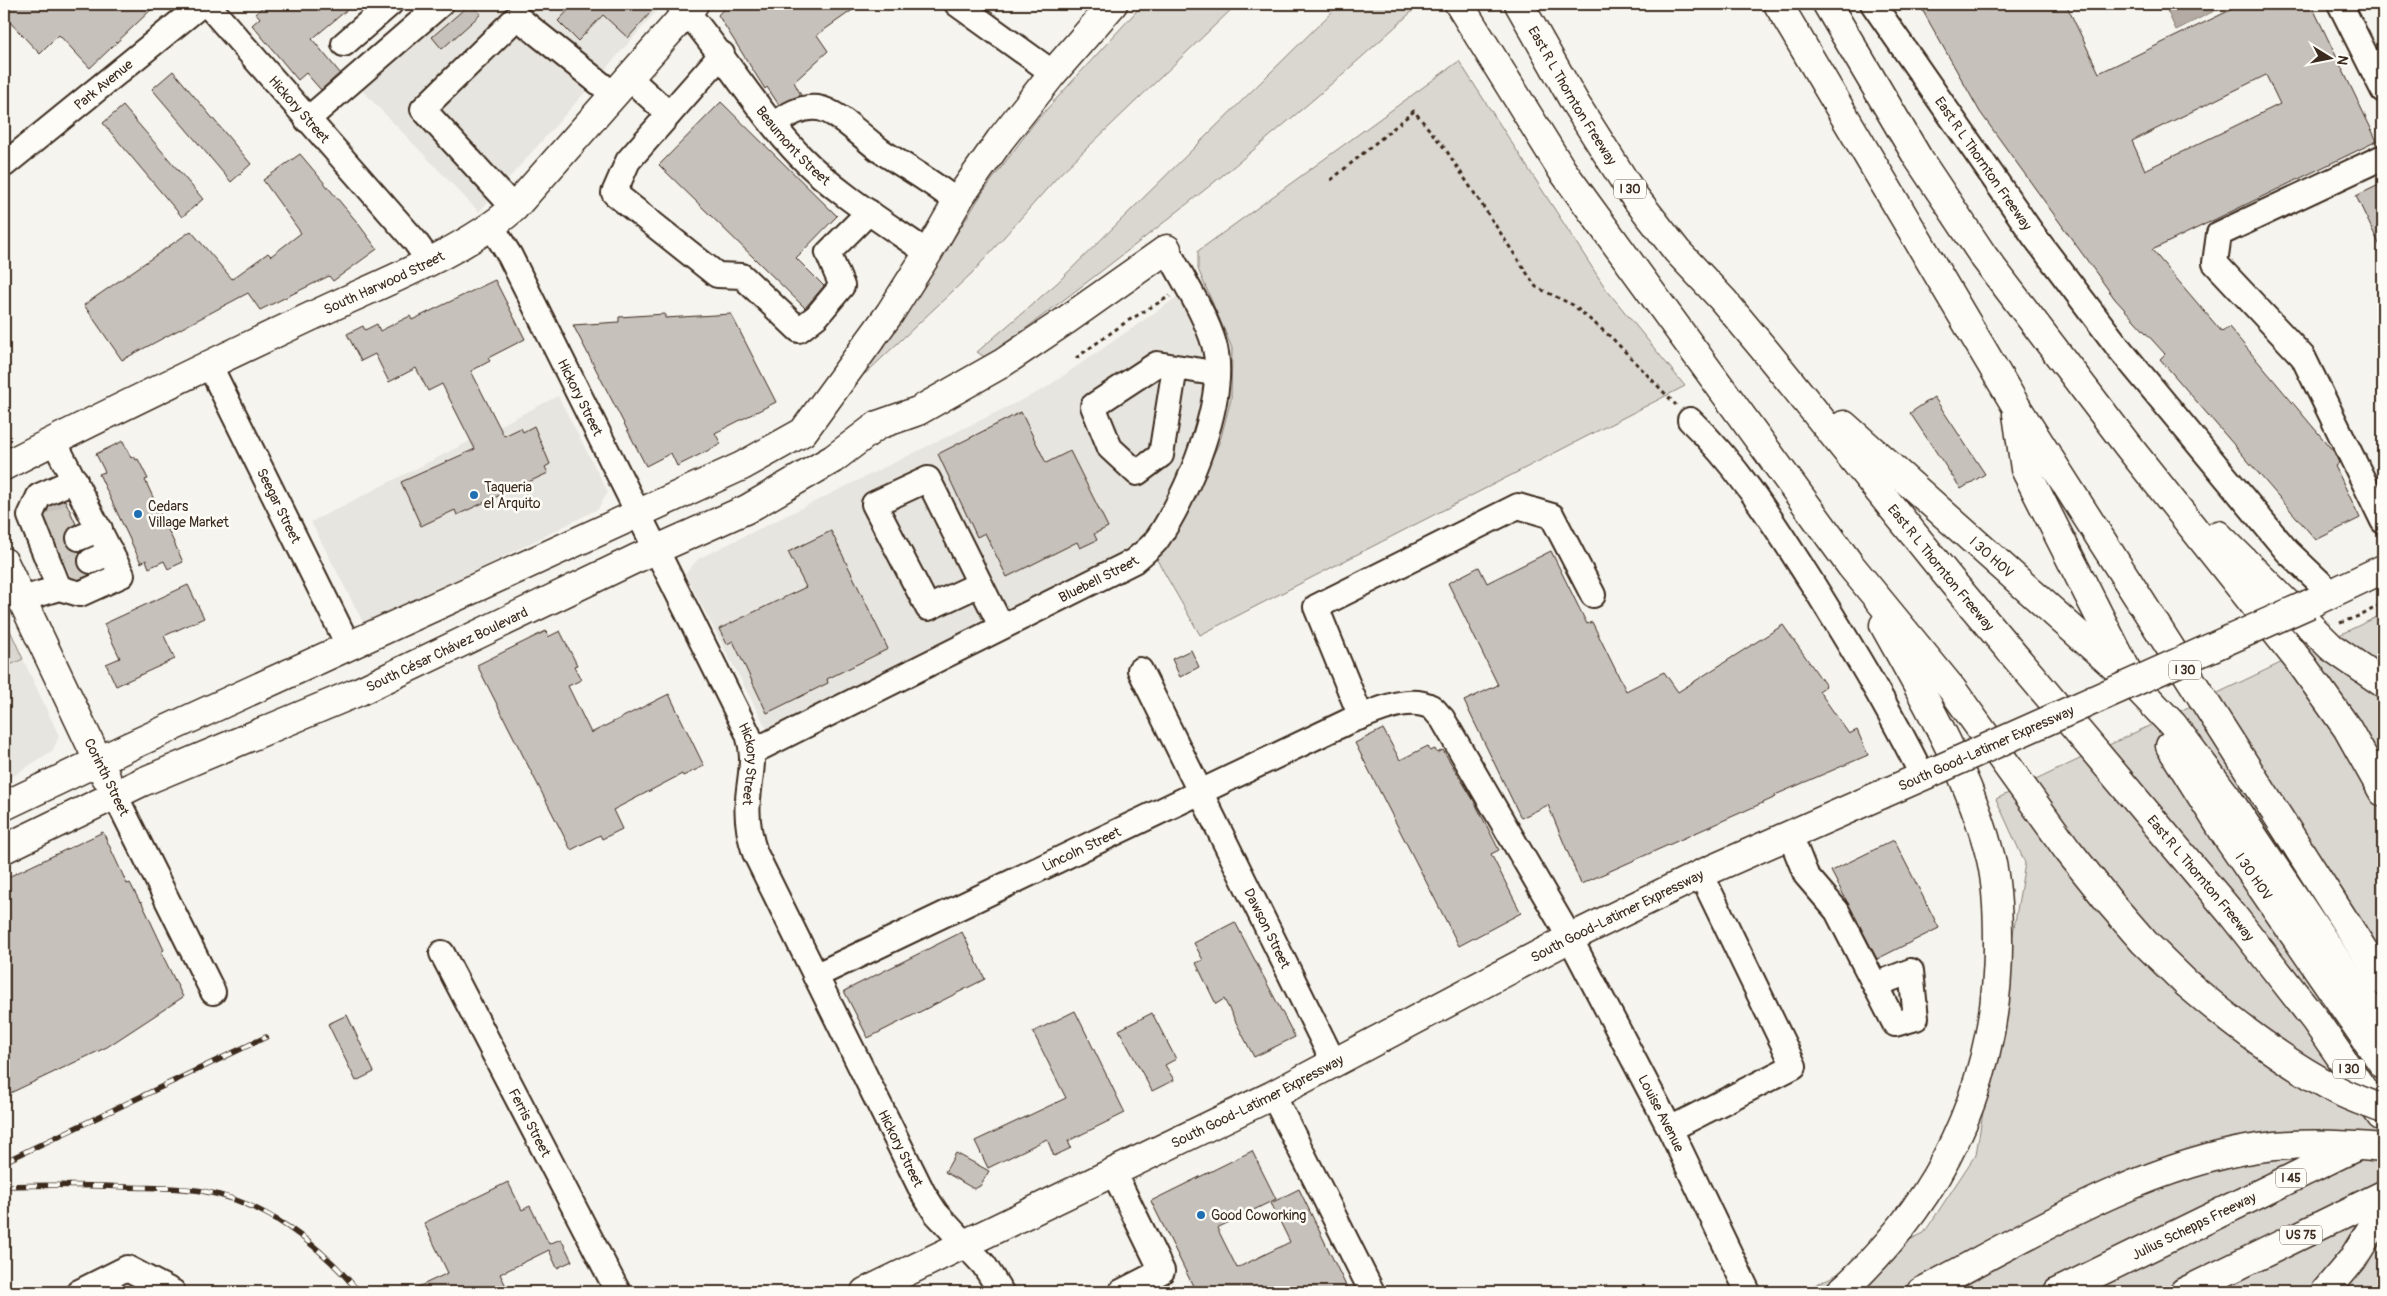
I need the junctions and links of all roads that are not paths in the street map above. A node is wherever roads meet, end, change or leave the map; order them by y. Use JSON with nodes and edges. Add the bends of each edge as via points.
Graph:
{"nodes":[{"id":1,"x":202,"y":4,"type":"edge"},
{"id":2,"x":207,"y":4,"type":"edge"},
{"id":3,"x":390,"y":4,"type":"edge"},
{"id":4,"x":441,"y":4,"type":"edge"},
{"id":5,"x":956,"y":4,"type":"edge"},
{"id":6,"x":1113,"y":4,"type":"edge"},
{"id":7,"x":1459,"y":4,"type":"edge"},
{"id":8,"x":1519,"y":4,"type":"edge"},
{"id":9,"x":1778,"y":4,"type":"edge"},
{"id":10,"x":1826,"y":4,"type":"edge"},
{"id":11,"x":1873,"y":4,"type":"edge"},
{"id":12,"x":2340,"y":4,"type":"edge"},
{"id":13,"x":690,"y":8,"type":"edge"},
{"id":14,"x":344,"y":44,"type":"dead end"},
{"id":15,"x":722,"y":54,"type":"junction"},
{"id":16,"x":1053,"y":73,"type":"junction"},
{"id":17,"x":620,"y":86,"type":"junction"},
{"id":18,"x":2383,"y":90,"type":"edge"},
{"id":19,"x":669,"y":114,"type":"junction"},
{"id":20,"x":308,"y":120,"type":"junction"},
{"id":21,"x":774,"y":125,"type":"junction"},
{"id":22,"x":2383,"y":156,"type":"edge"},
{"id":23,"x":4,"y":165,"type":"edge"},
{"id":24,"x":957,"y":202,"type":"junction"},
{"id":25,"x":514,"y":208,"type":"junction"},
{"id":26,"x":869,"y":212,"type":"junction"},
{"id":27,"x":492,"y":227,"type":"junction"},
{"id":28,"x":1167,"y":249,"type":"joint"},
{"id":29,"x":928,"y":253,"type":"junction"},
{"id":30,"x":429,"y":261,"type":"junction"},
{"id":31,"x":1768,"y":354,"type":"junction"},
{"id":32,"x":209,"y":364,"type":"junction"},
{"id":33,"x":1175,"y":367,"type":"dead end"},
{"id":34,"x":1217,"y":374,"type":"junction"},
{"id":35,"x":2016,"y":406,"type":"junction"},
{"id":36,"x":1690,"y":420,"type":"road end"},
{"id":37,"x":54,"y":441,"type":"junction"},
{"id":38,"x":2128,"y":446,"type":"junction"},
{"id":39,"x":4,"y":466,"type":"edge"},
{"id":40,"x":75,"y":480,"type":"junction"},
{"id":41,"x":638,"y":512,"type":"junction"},
{"id":42,"x":2383,"y":522,"type":"edge"},
{"id":43,"x":656,"y":549,"type":"junction"},
{"id":44,"x":4,"y":562,"type":"edge"},
{"id":45,"x":1851,"y":566,"type":"junction"},
{"id":46,"x":2383,"y":569,"type":"edge"},
{"id":47,"x":60,"y":578,"type":"junction"},
{"id":48,"x":980,"y":584,"type":"junction"},
{"id":49,"x":1592,"y":595,"type":"dead end"},
{"id":50,"x":2320,"y":598,"type":"junction"},
{"id":51,"x":22,"y":599,"type":"junction"},
{"id":52,"x":1001,"y":626,"type":"junction"},
{"id":53,"x":349,"y":647,"type":"junction"},
{"id":54,"x":1140,"y":670,"type":"dead end"},
{"id":55,"x":2383,"y":683,"type":"edge"},
{"id":56,"x":2133,"y":684,"type":"junction"},
{"id":57,"x":1354,"y":720,"type":"junction"},
{"id":58,"x":754,"y":751,"type":"junction"},
{"id":59,"x":98,"y":760,"type":"junction"},
{"id":60,"x":1930,"y":774,"type":"junction"},
{"id":61,"x":1201,"y":791,"type":"junction"},
{"id":62,"x":2383,"y":792,"type":"edge"},
{"id":63,"x":115,"y":795,"type":"junction"},
{"id":64,"x":4,"y":806,"type":"edge"},
{"id":65,"x":1790,"y":835,"type":"junction"},
{"id":66,"x":4,"y":849,"type":"edge"},
{"id":67,"x":1701,"y":874,"type":"junction"},
{"id":68,"x":1570,"y":938,"type":"junction"},
{"id":69,"x":442,"y":953,"type":"dead end"},
{"id":70,"x":815,"y":976,"type":"junction"},
{"id":71,"x":2383,"y":981,"type":"edge"},
{"id":72,"x":1875,"y":985,"type":"dead end"},
{"id":73,"x":213,"y":992,"type":"dead end"},
{"id":74,"x":2383,"y":1029,"type":"edge"},
{"id":75,"x":1334,"y":1063,"type":"junction"},
{"id":76,"x":2383,"y":1064,"type":"edge"},
{"id":77,"x":1273,"y":1094,"type":"junction"},
{"id":78,"x":2383,"y":1110,"type":"edge"},
{"id":79,"x":2383,"y":1119,"type":"edge"},
{"id":80,"x":1670,"y":1129,"type":"junction"},
{"id":81,"x":2383,"y":1134,"type":"edge"},
{"id":82,"x":2383,"y":1148,"type":"edge"},
{"id":83,"x":1114,"y":1173,"type":"junction"},
{"id":84,"x":2383,"y":1195,"type":"edge"},
{"id":85,"x":2383,"y":1210,"type":"edge"},
{"id":86,"x":964,"y":1245,"type":"junction"},
{"id":87,"x":2328,"y":1289,"type":"edge"},
{"id":88,"x":79,"y":1292,"type":"edge"},
{"id":89,"x":173,"y":1292,"type":"edge"},
{"id":90,"x":618,"y":1292,"type":"edge"},
{"id":91,"x":865,"y":1292,"type":"edge"},
{"id":92,"x":1001,"y":1292,"type":"edge"},
{"id":93,"x":1121,"y":1292,"type":"edge"},
{"id":94,"x":1372,"y":1292,"type":"edge"},
{"id":95,"x":1748,"y":1292,"type":"edge"},
{"id":96,"x":1840,"y":1292,"type":"edge"},
{"id":97,"x":1921,"y":1292,"type":"edge"},
{"id":98,"x":2058,"y":1292,"type":"edge"},
{"id":99,"x":2184,"y":1292,"type":"edge"}],
"edges":[{"from":1,"to":23,"type":"street","name":"Park Avenue"},
{"from":2,"to":20,"type":"street","name":"Hickory Street"},
{"from":3,"to":14,"type":"street"},
{"from":4,"to":20,"type":"street"},
{"from":5,"to":16,"type":"street"},
{"from":6,"to":16,"type":"main road"},
{"from":7,"to":45,"type":"main road","via":[[1562,170]]},
{"from":8,"to":31,"type":"main road","name":"East R L Thornton Freeway","number":"I 30","via":[[1575,104],[1634,196],[1677,251]]},
{"from":9,"to":35,"type":"main road","number":"I 30"},
{"from":10,"to":38,"type":"main road","via":[[1918,158],[1984,257]]},
{"from":11,"to":50,"type":"street","name":"East R L Thornton Freeway","via":[[2034,236],[2118,347],[2287,551]]},
{"from":12,"to":18,"type":"street"},
{"from":13,"to":15,"type":"street","name":"Beaumont Street"},
{"from":13,"to":17,"type":"main road","name":"South Harwood Street"},
{"from":15,"to":19,"type":"street"},
{"from":15,"to":21,"type":"street","name":"Beaumont Street"},
{"from":16,"to":24,"type":"main road","via":[[1000,140]]},
{"from":17,"to":19,"type":"street"},
{"from":17,"to":25,"type":"main road","name":"South Harwood Street"},
{"from":17,"to":25,"type":"street","via":[[518,17],[423,109]]},
{"from":19,"to":26,"type":"street","via":[[628,161],[614,193],[717,275],[742,276],[799,330],[817,316],[842,286],[828,253]]},
{"from":20,"to":30,"type":"street","name":"Hickory Street"},
{"from":21,"to":24,"type":"street","via":[[791,113],[821,108],[937,185]]},
{"from":21,"to":26,"type":"street","name":"Beaumont Street","via":[[801,157]]},
{"from":22,"to":42,"type":"street","via":[[2219,234],[2215,262],[2303,357]]},
{"from":24,"to":29,"type":"main road"},
{"from":25,"to":27,"type":"main road","name":"South Harwood Street"},
{"from":26,"to":29,"type":"street","name":"Beaumont Street"},
{"from":27,"to":30,"type":"main road","name":"South Harwood Street"},
{"from":27,"to":41,"type":"street","name":"Hickory Street","via":[[510,256]]},
{"from":28,"to":34,"type":"street","name":"Bluebell Street","via":[[1214,345]]},
{"from":28,"to":43,"type":"main road","name":"South César Chávez Boulevard","via":[[1001,364],[918,411],[878,425],[834,459],[747,509]]},
{"from":29,"to":41,"type":"main road","via":[[890,313],[803,432],[742,466]]},
{"from":30,"to":32,"type":"main road","name":"South Harwood Street"},
{"from":31,"to":56,"type":"main road","name":"I 30 HOV","via":[[1892,470]]},
{"from":31,"to":79,"type":"main road","name":"East R L Thornton Freeway","number":"I 30","via":[[1954,584],[2231,913],[2315,1020]]},
{"from":32,"to":37,"type":"main road","name":"South Harwood Street"},
{"from":32,"to":53,"type":"street","name":"Seegar Street"},
{"from":33,"to":34,"type":"street"},
{"from":34,"to":52,"type":"street","name":"Bluebell Street","via":[[1214,406],[1202,446],[1182,495],[1155,542],[1134,561]]},
{"from":35,"to":56,"type":"main road","name":"I 30 HOV","via":[[2025,468]]},
{"from":35,"to":71,"type":"main road","number":"I 30"},
{"from":36,"to":60,"type":"street","via":[[1719,448],[1767,512]]},
{"from":37,"to":39,"type":"main road","name":"South Harwood Street"},
{"from":37,"to":40,"type":"street"},
{"from":38,"to":55,"type":"main road","via":[[2331,647]]},
{"from":38,"to":62,"type":"main road","via":[[2303,666],[2347,728]]},
{"from":40,"to":47,"type":"street","via":[[39,496],[30,516],[46,539]]},
{"from":40,"to":47,"type":"street","via":[[80,512],[89,534],[101,556],[122,575],[80,594]]},
{"from":41,"to":43,"type":"street","name":"Hickory Street"},
{"from":41,"to":53,"type":"main road"},
{"from":43,"to":58,"type":"street","name":"Hickory Street"},
{"from":43,"to":63,"type":"main road","name":"South César Chávez Boulevard","via":[[360,691]]},
{"from":44,"to":51,"type":"main road","name":"Corinth Street"},
{"from":45,"to":78,"type":"main road","bridge":true,"via":[[1952,688],[2111,904],[2186,983],[2251,1036],[2292,1064],[2338,1091]]},
{"from":45,"to":96,"type":"main road","via":[[1929,706],[1973,801],[1991,859],[1998,912],[1998,972],[1994,1017],[1969,1112],[1940,1169],[1908,1219],[1877,1256]]},
{"from":46,"to":50,"type":"main road","name":"South Good-Latimer Expressway"},
{"from":47,"to":51,"type":"street"},
{"from":48,"to":48,"type":"street","via":[[928,479],[874,504],[928,608]]},
{"from":48,"to":52,"type":"street"},
{"from":49,"to":57,"type":"street","via":[[1552,516],[1518,506],[1316,607]]},
{"from":50,"to":60,"type":"main road","name":"South Good-Latimer Expressway","bridge":true},
{"from":51,"to":59,"type":"main road","name":"Corinth Street"},
{"from":52,"to":58,"type":"street","name":"Bluebell Street"},
{"from":53,"to":59,"type":"main road"},
{"from":54,"to":61,"type":"street","name":"Dawson Street"},
{"from":56,"to":74,"type":"main road","name":"I 30 HOV","via":[[2173,725],[2227,797]]},
{"from":56,"to":76,"type":"main road","name":"I 30 HOV","via":[[2229,840]]},
{"from":57,"to":61,"type":"street","name":"Lincoln Street"},
{"from":57,"to":68,"type":"street","name":"Louise Avenue","via":[[1409,702],[1432,708],[1442,718]]},
{"from":58,"to":70,"type":"street","name":"Hickory Street","via":[[748,799],[749,836]]},
{"from":59,"to":63,"type":"main road","name":"Corinth Street"},
{"from":59,"to":64,"type":"main road"},
{"from":60,"to":65,"type":"main road","name":"South Good-Latimer Expressway"},
{"from":61,"to":70,"type":"street","name":"Lincoln Street"},
{"from":61,"to":75,"type":"street","name":"Dawson Street"},
{"from":63,"to":66,"type":"main road","name":"South César Chávez Boulevard"},
{"from":63,"to":73,"type":"street","name":"Corinth Street"},
{"from":65,"to":67,"type":"main road","name":"South Good-Latimer Expressway"},
{"from":65,"to":72,"type":"street","via":[[1806,875],[1837,911]]},
{"from":67,"to":68,"type":"main road","name":"South Good-Latimer Expressway"},
{"from":67,"to":80,"type":"street","via":[[1794,1066]]},
{"from":68,"to":75,"type":"main road","name":"South Good-Latimer Expressway"},
{"from":68,"to":80,"type":"street","name":"Louise Avenue"},
{"from":69,"to":90,"type":"street","name":"Ferris Street"},
{"from":70,"to":86,"type":"street","name":"Hickory Street","via":[[923,1192],[936,1213]]},
{"from":75,"to":77,"type":"main road","name":"South Good-Latimer Expressway"},
{"from":77,"to":83,"type":"main road","name":"South Good-Latimer Expressway"},
{"from":77,"to":94,"type":"street"},
{"from":80,"to":95,"type":"street","name":"Louise Avenue"},
{"from":81,"to":98,"type":"main road","name":"Julius Schepps Freeway","number":"I 45"},
{"from":82,"to":97,"type":"main road","via":[[2343,1144],[2300,1145],[2258,1148],[2200,1161],[2100,1201]]},
{"from":83,"to":86,"type":"main road","name":"South Good-Latimer Expressway"},
{"from":83,"to":93,"type":"street","via":[[1162,1271]]},
{"from":84,"to":99,"type":"main road","number":"US 75"},
{"from":85,"to":87,"type":"main road","via":[[2352,1260]]},
{"from":86,"to":91,"type":"main road","name":"South Good-Latimer Expressway"},
{"from":86,"to":92,"type":"street","name":"Hickory Street","via":[[984,1265]]},
{"from":88,"to":89,"type":"street","via":[[127,1268]]}]}
